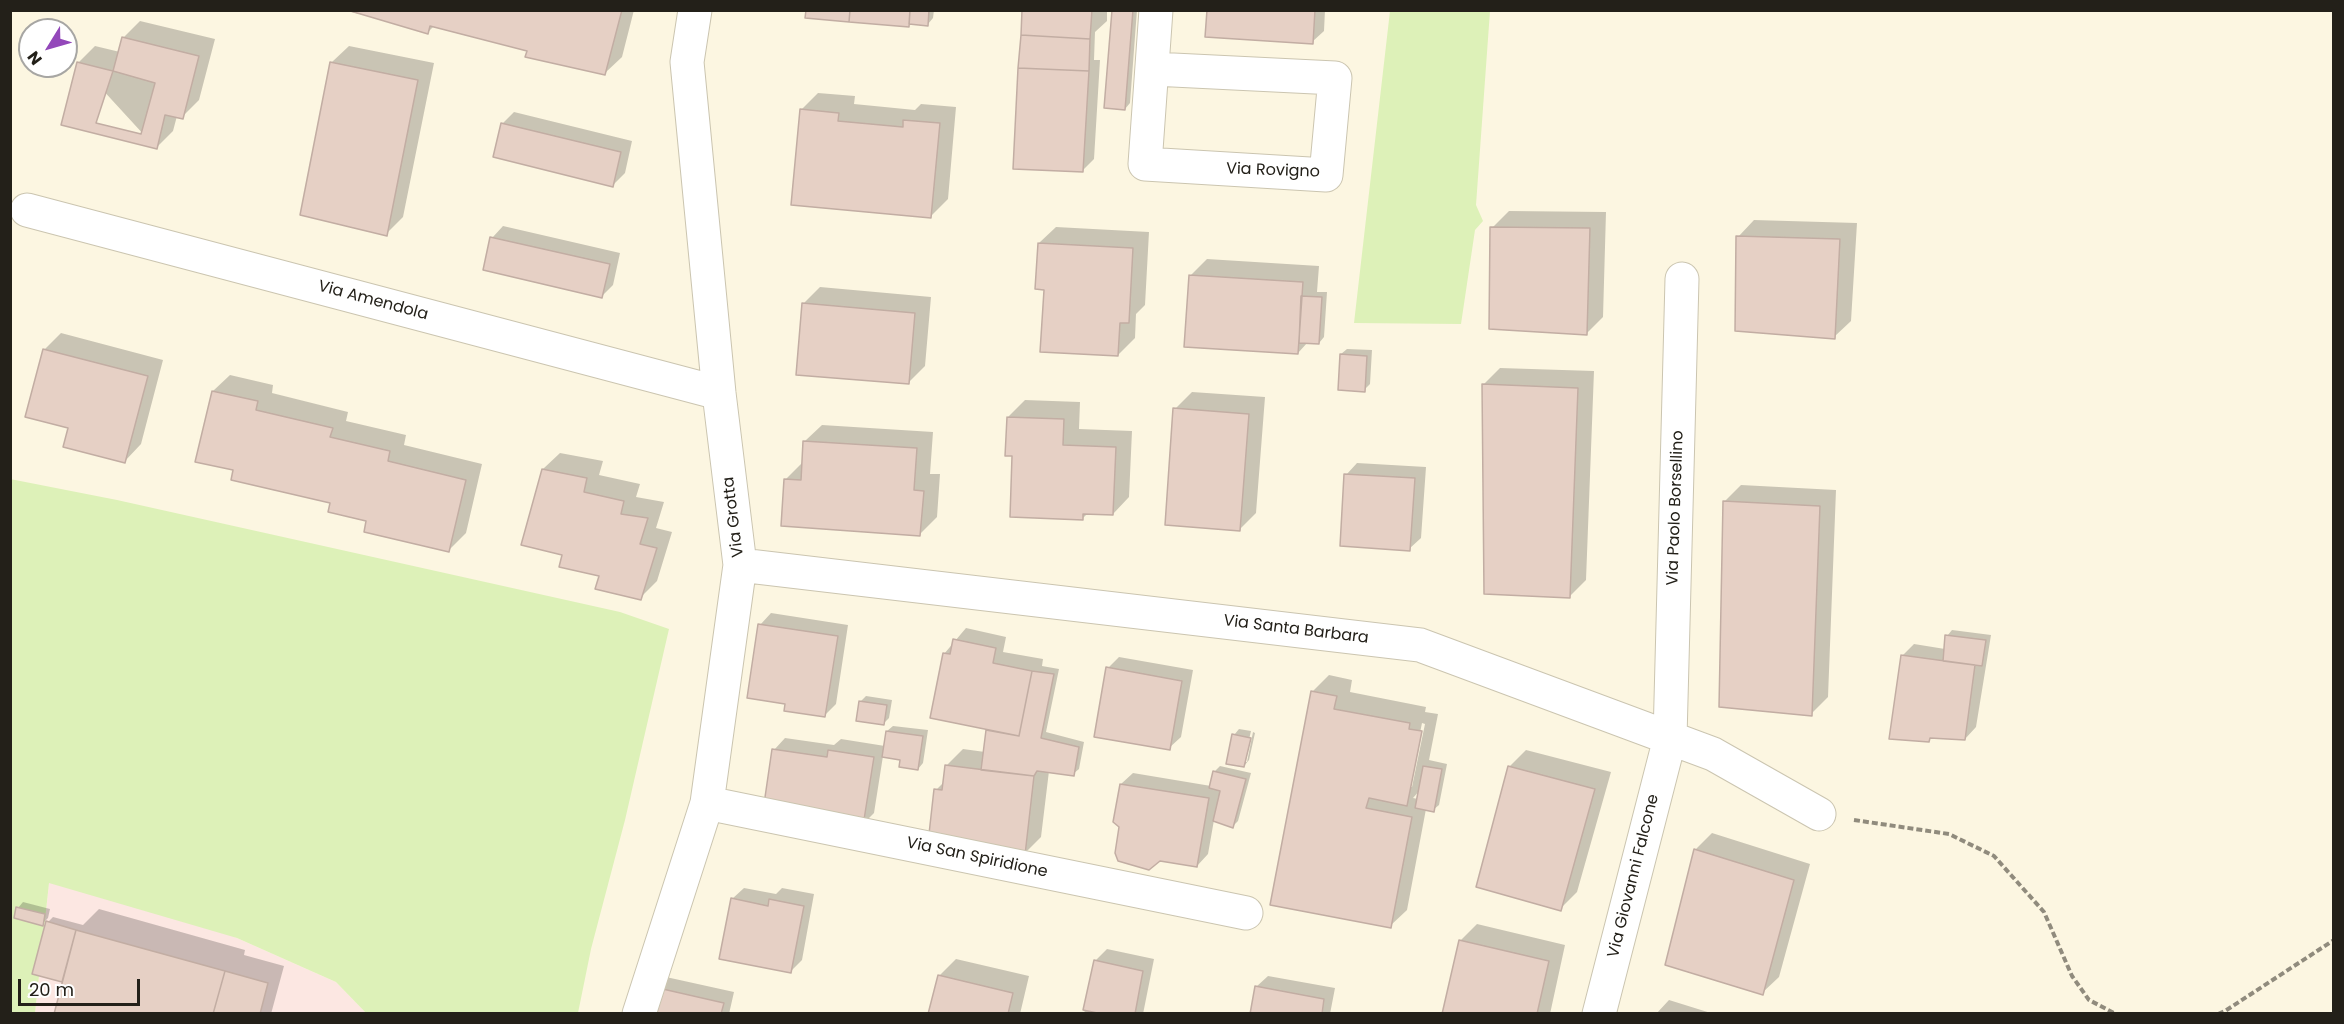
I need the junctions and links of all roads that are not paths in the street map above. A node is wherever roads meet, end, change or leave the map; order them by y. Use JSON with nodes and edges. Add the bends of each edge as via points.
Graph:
{"nodes":[{"id":1,"x":695,"y":10,"type":"edge"},
{"id":2,"x":1156,"y":10,"type":"edge"},
{"id":3,"x":1153,"y":69,"type":"junction"},
{"id":4,"x":27,"y":210,"type":"dead end"},
{"id":5,"x":1682,"y":279,"type":"dead end"},
{"id":6,"x":719,"y":393,"type":"junction"},
{"id":7,"x":740,"y":565,"type":"junction"},
{"id":8,"x":1670,"y":738,"type":"junction"},
{"id":9,"x":707,"y":803,"type":"junction"},
{"id":10,"x":1819,"y":814,"type":"road end"},
{"id":11,"x":1246,"y":913,"type":"dead end"},
{"id":12,"x":639,"y":1014,"type":"edge"},
{"id":13,"x":1599,"y":1014,"type":"edge"}],
"edges":[{"from":1,"to":6,"type":"street","name":"Via Grotta","via":[[687,62]]},
{"from":2,"to":3,"type":"street","name":"Via Rovigno"},
{"from":3,"to":3,"type":"street","name":"Via Rovigno","via":[[1335,78],[1326,175],[1145,164]]},
{"from":4,"to":6,"type":"street","name":"Via Amendola"},
{"from":5,"to":8,"type":"street","name":"Via Paolo Borsellino"},
{"from":6,"to":7,"type":"street","name":"Via Grotta"},
{"from":7,"to":8,"type":"street","name":"Via Santa Barbara","via":[[1420,645]]},
{"from":7,"to":9,"type":"street","name":"Via Grotta"},
{"from":8,"to":10,"type":"street","name":"Via Santa Barbara","via":[[1713,754]]},
{"from":8,"to":13,"type":"street","name":"Via Giovanni Falcone"},
{"from":9,"to":11,"type":"street","name":"Via San Spiridione"},
{"from":9,"to":12,"type":"street","name":"Via Grotta"}]}
